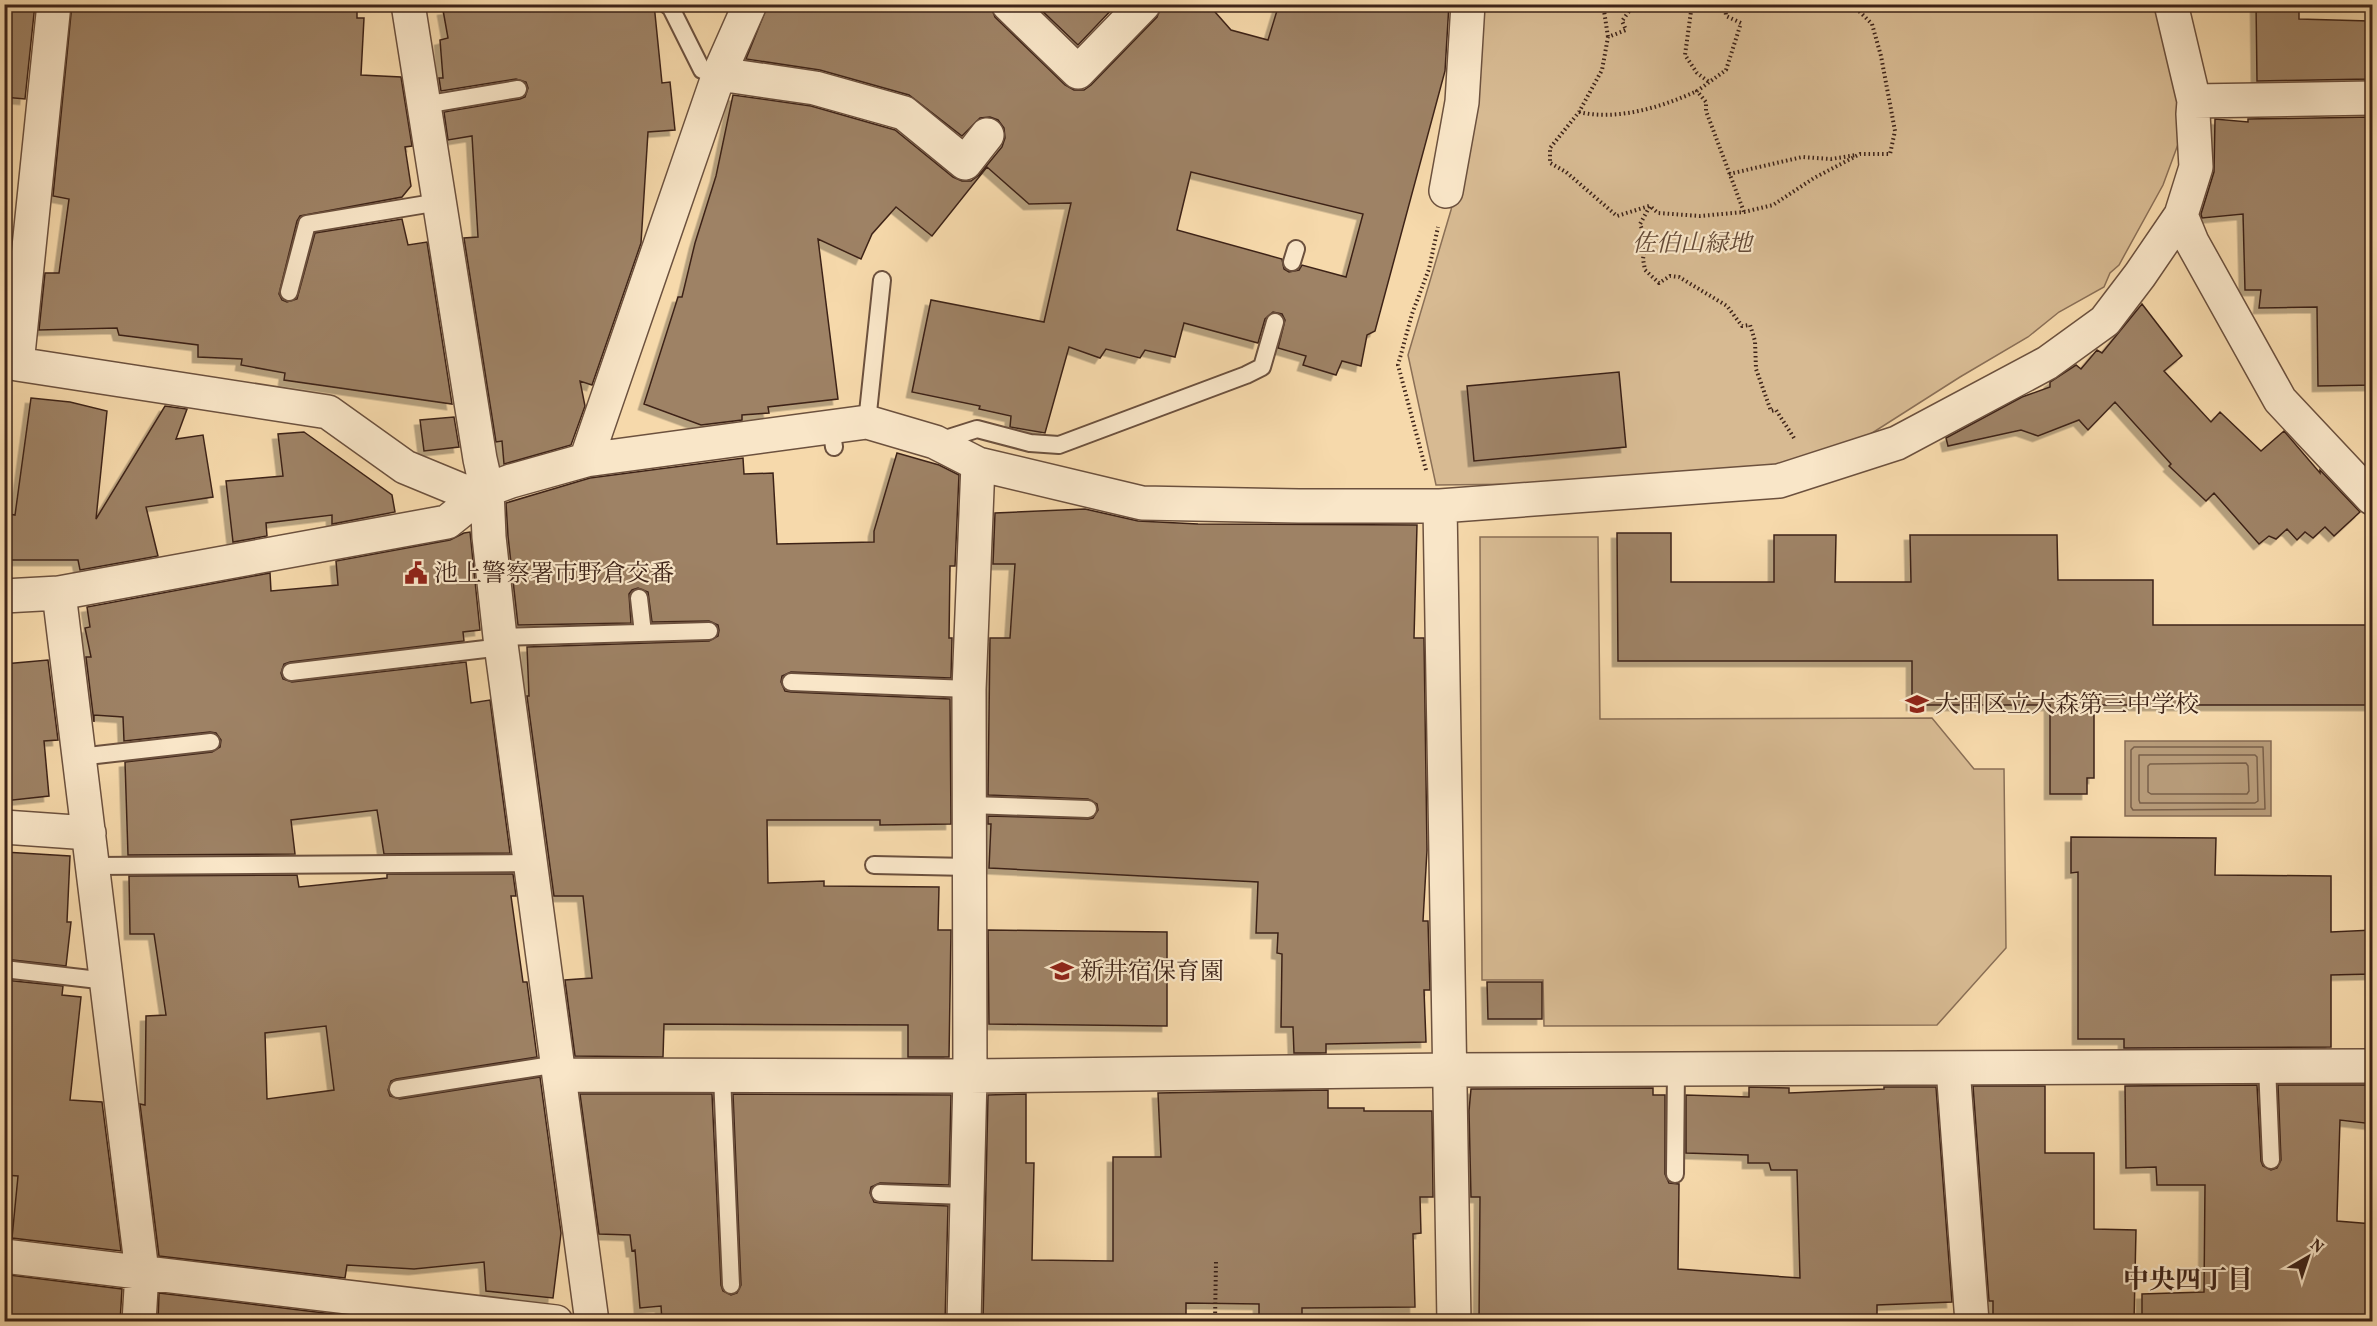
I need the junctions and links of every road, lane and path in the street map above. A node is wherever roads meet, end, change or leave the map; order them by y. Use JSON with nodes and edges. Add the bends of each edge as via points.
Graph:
{"nodes":[{"id":1,"x":54,"y":4,"type":"edge"},
{"id":2,"x":408,"y":4,"type":"edge"},
{"id":3,"x":666,"y":4,"type":"edge"},
{"id":4,"x":750,"y":4,"type":"edge"},
{"id":5,"x":1008,"y":4,"type":"edge"},
{"id":6,"x":1144,"y":4,"type":"edge"},
{"id":7,"x":1468,"y":4,"type":"edge"},
{"id":8,"x":1603,"y":4,"type":"edge"},
{"id":9,"x":1692,"y":4,"type":"edge"},
{"id":10,"x":1725,"y":4,"type":"edge"},
{"id":11,"x":1852,"y":4,"type":"edge"},
{"id":12,"x":2171,"y":4,"type":"edge"},
{"id":13,"x":1650,"y":9,"type":"dead end"},
{"id":14,"x":1608,"y":37,"type":"junction"},
{"id":15,"x":719,"y":74,"type":"junction"},
{"id":16,"x":1709,"y":82,"type":"junction"},
{"id":17,"x":518,"y":89,"type":"dead end"},
{"id":18,"x":1697,"y":91,"type":"junction"},
{"id":19,"x":2373,"y":98,"type":"edge"},
{"id":20,"x":2194,"y":101,"type":"junction"},
{"id":21,"x":424,"y":105,"type":"junction"},
{"id":22,"x":1579,"y":112,"type":"junction"},
{"id":23,"x":987,"y":135,"type":"dead end"},
{"id":24,"x":1860,"y":154,"type":"junction"},
{"id":25,"x":1730,"y":174,"type":"junction"},
{"id":26,"x":1446,"y":191,"type":"joint"},
{"id":27,"x":440,"y":202,"type":"junction"},
{"id":28,"x":1650,"y":206,"type":"junction"},
{"id":29,"x":1744,"y":212,"type":"junction"},
{"id":30,"x":2181,"y":215,"type":"junction"},
{"id":31,"x":882,"y":280,"type":"dead end"},
{"id":32,"x":289,"y":292,"type":"dead end"},
{"id":33,"x":1275,"y":322,"type":"dead end"},
{"id":34,"x":1776,"y":410,"type":"dead end"},
{"id":35,"x":867,"y":422,"type":"junction"},
{"id":36,"x":935,"y":442,"type":"junction"},
{"id":37,"x":586,"y":460,"type":"junction"},
{"id":38,"x":978,"y":464,"type":"junction"},
{"id":39,"x":487,"y":490,"type":"junction"},
{"id":40,"x":2373,"y":498,"type":"edge"},
{"id":41,"x":1440,"y":506,"type":"junction"},
{"id":42,"x":59,"y":593,"type":"junction"},
{"id":43,"x":4,"y":596,"type":"edge"},
{"id":44,"x":639,"y":598,"type":"dead end"},
{"id":45,"x":710,"y":631,"type":"dead end"},
{"id":46,"x":643,"y":633,"type":"junction"},
{"id":47,"x":501,"y":642,"type":"junction"},
{"id":48,"x":291,"y":672,"type":"dead end"},
{"id":49,"x":790,"y":682,"type":"dead end"},
{"id":50,"x":969,"y":688,"type":"junction"},
{"id":51,"x":211,"y":742,"type":"dead end"},
{"id":52,"x":80,"y":757,"type":"junction"},
{"id":53,"x":970,"y":805,"type":"junction"},
{"id":54,"x":1088,"y":809,"type":"dead end"},
{"id":55,"x":4,"y":827,"type":"edge"},
{"id":56,"x":89,"y":833,"type":"junction"},
{"id":57,"x":531,"y":863,"type":"junction"},
{"id":58,"x":874,"y":865,"type":"dead end"},
{"id":59,"x":93,"y":866,"type":"junction"},
{"id":60,"x":969,"y":867,"type":"junction"},
{"id":61,"x":4,"y":969,"type":"edge"},
{"id":62,"x":107,"y":981,"type":"junction"},
{"id":63,"x":2268,"y":1066,"type":"junction"},
{"id":64,"x":2373,"y":1066,"type":"edge"},
{"id":65,"x":1953,"y":1068,"type":"junction"},
{"id":66,"x":1676,"y":1069,"type":"junction"},
{"id":67,"x":559,"y":1070,"type":"junction"},
{"id":68,"x":1450,"y":1070,"type":"junction"},
{"id":69,"x":722,"y":1076,"type":"junction"},
{"id":70,"x":970,"y":1076,"type":"junction"},
{"id":71,"x":398,"y":1089,"type":"dead end"},
{"id":72,"x":2271,"y":1160,"type":"dead end"},
{"id":73,"x":1676,"y":1174,"type":"dead end"},
{"id":74,"x":880,"y":1193,"type":"dead end"},
{"id":75,"x":967,"y":1196,"type":"junction"},
{"id":76,"x":4,"y":1256,"type":"edge"},
{"id":77,"x":1216,"y":1261,"type":"dead end"},
{"id":78,"x":142,"y":1272,"type":"junction"},
{"id":79,"x":731,"y":1285,"type":"dead end"},
{"id":80,"x":376,"y":1311,"type":"edge"},
{"id":81,"x":139,"y":1322,"type":"edge"},
{"id":82,"x":556,"y":1322,"type":"edge"},
{"id":83,"x":592,"y":1322,"type":"edge"},
{"id":84,"x":964,"y":1322,"type":"edge"},
{"id":85,"x":1215,"y":1322,"type":"edge"},
{"id":86,"x":1454,"y":1322,"type":"edge"},
{"id":87,"x":1972,"y":1322,"type":"edge"}],
"edges":[{"from":1,"to":39,"type":"street","via":[[17,364],[328,412],[405,467],[468,493]]},
{"from":2,"to":21,"type":"street"},
{"from":3,"to":15,"type":"lane","via":[[702,70]]},
{"from":4,"to":15,"type":"street"},
{"from":5,"to":6,"type":"street","via":[[1078,72]]},
{"from":7,"to":26,"type":"street","via":[[1462,102]]},
{"from":8,"to":14,"type":"path"},
{"from":9,"to":16,"type":"path","via":[[1685,55],[1697,74]]},
{"from":10,"to":16,"type":"path","via":[[1726,16],[1741,23],[1726,70]]},
{"from":11,"to":24,"type":"path","via":[[1872,24],[1895,131],[1890,154]]},
{"from":12,"to":20,"type":"street"},
{"from":13,"to":14,"type":"path","via":[[1630,10],[1622,21],[1626,30]]},
{"from":14,"to":22,"type":"path","via":[[1602,70]]},
{"from":15,"to":23,"type":"street","via":[[815,88],[904,113],[965,163]]},
{"from":15,"to":37,"type":"street"},
{"from":16,"to":18,"type":"path"},
{"from":17,"to":21,"type":"lane"},
{"from":18,"to":22,"type":"path","via":[[1615,115]]},
{"from":18,"to":25,"type":"path","via":[[1707,102],[1706,111]]},
{"from":19,"to":20,"type":"street"},
{"from":20,"to":30,"type":"street","via":[[2196,166]]},
{"from":21,"to":27,"type":"street"},
{"from":22,"to":28,"type":"path","via":[[1550,148],[1551,163],[1617,216]]},
{"from":24,"to":25,"type":"path","via":[[1831,159],[1802,157]]},
{"from":24,"to":29,"type":"path","via":[[1773,205]]},
{"from":25,"to":29,"type":"path"},
{"from":26,"to":41,"type":"path","via":[[1429,269],[1398,365],[1421,457]]},
{"from":27,"to":32,"type":"lane","via":[[307,224]]},
{"from":27,"to":39,"type":"street"},
{"from":28,"to":29,"type":"path","via":[[1658,213],[1700,216]]},
{"from":28,"to":34,"type":"path","via":[[1640,224],[1646,240],[1645,270],[1659,283],[1670,276],[1679,277],[1727,306],[1742,326],[1750,325],[1756,369],[1771,411]]},
{"from":30,"to":40,"type":"street","via":[[2192,242],[2280,400]]},
{"from":30,"to":41,"type":"street","via":[[2105,321],[2047,363],[1897,443],[1779,481]]},
{"from":31,"to":35,"type":"lane"},
{"from":33,"to":36,"type":"lane","via":[[1262,367],[1059,445],[1030,443],[977,429]]},
{"from":35,"to":36,"type":"street"},
{"from":35,"to":37,"type":"street","via":[[833,436]]},
{"from":36,"to":38,"type":"street"},
{"from":37,"to":39,"type":"street"},
{"from":38,"to":41,"type":"street","via":[[1142,503]]},
{"from":38,"to":50,"type":"street"},
{"from":39,"to":42,"type":"street","via":[[447,522]]},
{"from":39,"to":47,"type":"street"},
{"from":41,"to":68,"type":"street"},
{"from":42,"to":43,"type":"street"},
{"from":42,"to":52,"type":"street"},
{"from":44,"to":46,"type":"lane"},
{"from":45,"to":46,"type":"lane"},
{"from":46,"to":47,"type":"lane"},
{"from":47,"to":48,"type":"lane"},
{"from":47,"to":57,"type":"street"},
{"from":49,"to":50,"type":"lane"},
{"from":50,"to":53,"type":"street"},
{"from":51,"to":52,"type":"lane"},
{"from":52,"to":56,"type":"street"},
{"from":53,"to":54,"type":"lane"},
{"from":53,"to":60,"type":"street"},
{"from":55,"to":56,"type":"street"},
{"from":56,"to":59,"type":"street"},
{"from":57,"to":59,"type":"lane"},
{"from":57,"to":67,"type":"street"},
{"from":58,"to":60,"type":"lane"},
{"from":59,"to":62,"type":"street"},
{"from":60,"to":70,"type":"street"},
{"from":61,"to":62,"type":"lane"},
{"from":62,"to":78,"type":"street"},
{"from":63,"to":64,"type":"street"},
{"from":63,"to":65,"type":"street"},
{"from":63,"to":72,"type":"lane"},
{"from":65,"to":66,"type":"street"},
{"from":65,"to":87,"type":"street"},
{"from":66,"to":68,"type":"street"},
{"from":66,"to":73,"type":"lane"},
{"from":67,"to":69,"type":"street"},
{"from":67,"to":71,"type":"lane"},
{"from":67,"to":83,"type":"street"},
{"from":68,"to":70,"type":"street","via":[[1073,1081]]},
{"from":68,"to":86,"type":"street"},
{"from":69,"to":70,"type":"street"},
{"from":69,"to":79,"type":"lane"},
{"from":70,"to":75,"type":"street"},
{"from":74,"to":75,"type":"lane"},
{"from":75,"to":84,"type":"street"},
{"from":76,"to":78,"type":"street"},
{"from":77,"to":85,"type":"path"},
{"from":78,"to":80,"type":"street"},
{"from":78,"to":81,"type":"street"},
{"from":80,"to":82,"type":"street"}]}
